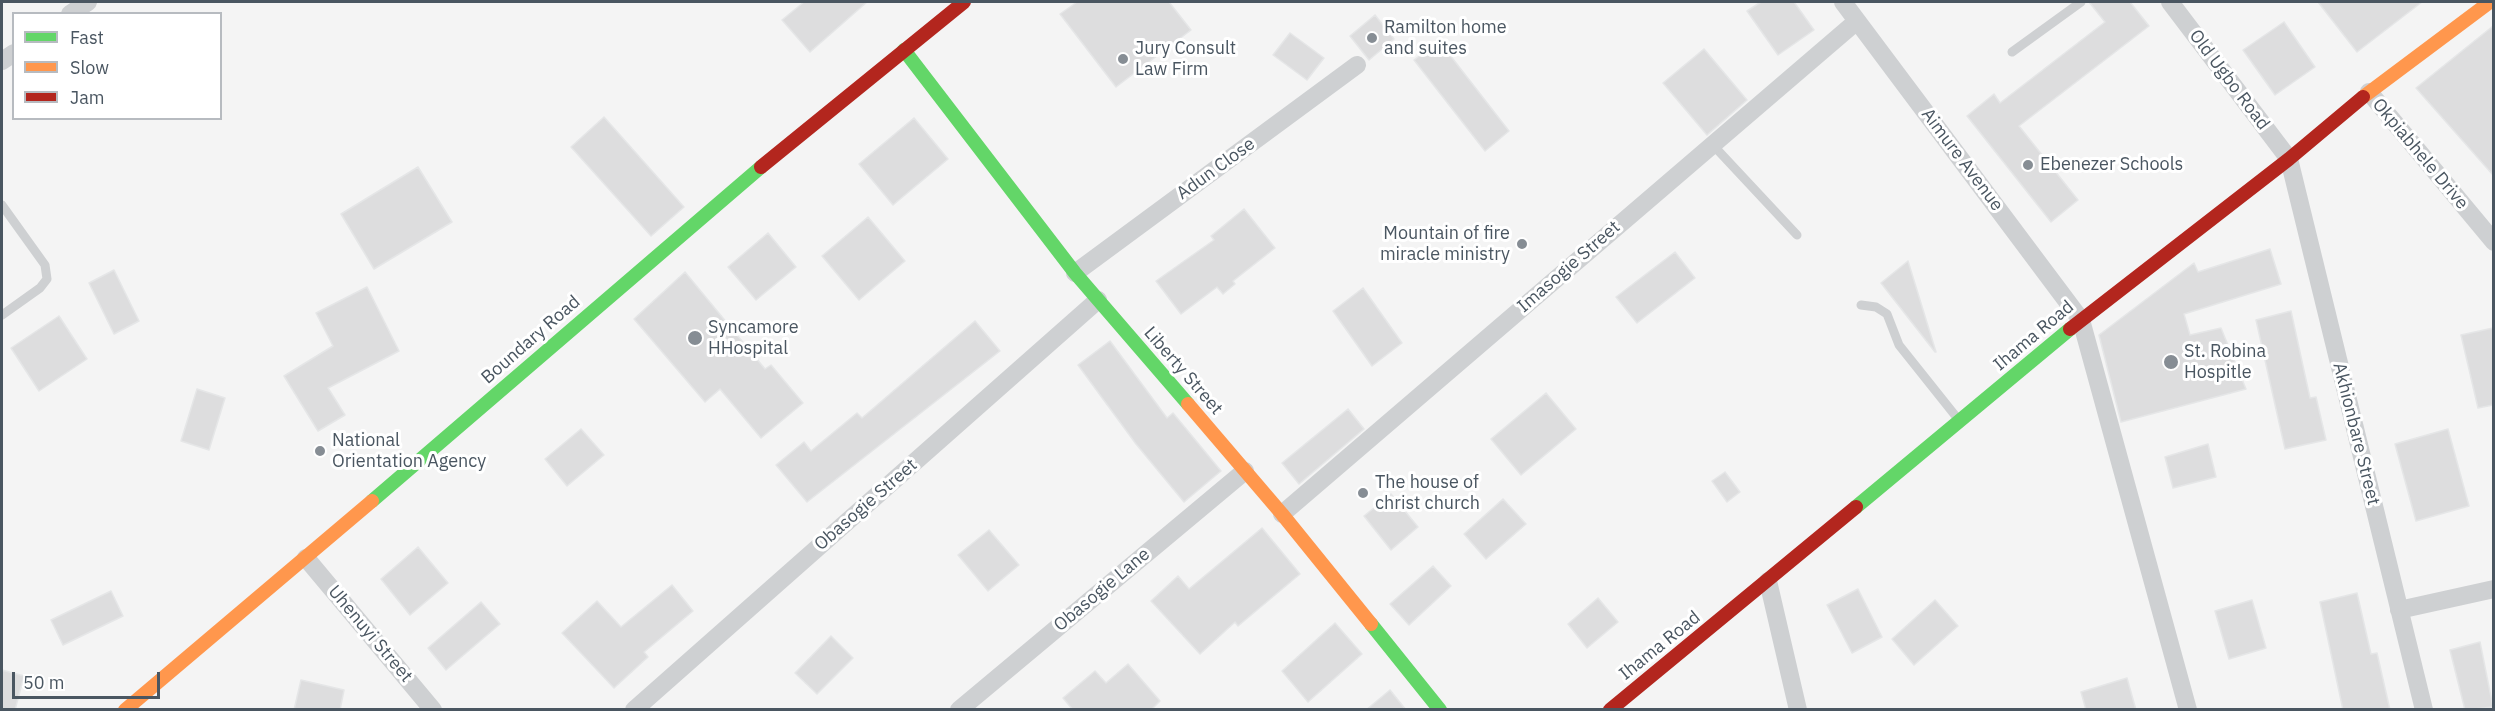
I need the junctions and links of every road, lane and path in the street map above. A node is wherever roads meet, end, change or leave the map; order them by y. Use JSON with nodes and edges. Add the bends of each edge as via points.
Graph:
{"nodes":[{"id":1,"x":88,"y":2,"type":"edge"},
{"id":2,"x":964,"y":2,"type":"edge"},
{"id":3,"x":1843,"y":2,"type":"edge"},
{"id":4,"x":2081,"y":2,"type":"edge"},
{"id":5,"x":2170,"y":2,"type":"edge"},
{"id":6,"x":2479,"y":5,"type":"edge"},
{"id":7,"x":73,"y":12,"type":"edge"},
{"id":8,"x":1857,"y":21,"type":"junction"},
{"id":9,"x":904,"y":50,"type":"junction"},
{"id":10,"x":2012,"y":52,"type":"dead end"},
{"id":11,"x":1357,"y":64,"type":"dead end"},
{"id":12,"x":2369,"y":92,"type":"junction"},
{"id":13,"x":1712,"y":144,"type":"junction"},
{"id":14,"x":2289,"y":159,"type":"junction"},
{"id":15,"x":2,"y":205,"type":"edge"},
{"id":16,"x":1797,"y":236,"type":"dead end"},
{"id":17,"x":2493,"y":242,"type":"edge"},
{"id":18,"x":1075,"y":273,"type":"junction"},
{"id":19,"x":1098,"y":300,"type":"junction"},
{"id":20,"x":1861,"y":305,"type":"dead end"},
{"id":21,"x":2,"y":315,"type":"edge"},
{"id":22,"x":2081,"y":320,"type":"junction"},
{"id":23,"x":1959,"y":421,"type":"junction"},
{"id":24,"x":1245,"y":471,"type":"junction"},
{"id":25,"x":1282,"y":514,"type":"junction"},
{"id":26,"x":306,"y":558,"type":"junction"},
{"id":27,"x":1768,"y":581,"type":"junction"},
{"id":28,"x":2493,"y":589,"type":"edge"},
{"id":29,"x":2399,"y":610,"type":"junction"},
{"id":30,"x":125,"y":710,"type":"edge"},
{"id":31,"x":434,"y":710,"type":"edge"},
{"id":32,"x":634,"y":710,"type":"edge"},
{"id":33,"x":959,"y":710,"type":"edge"},
{"id":34,"x":1440,"y":710,"type":"edge"},
{"id":35,"x":1610,"y":710,"type":"edge"},
{"id":36,"x":1798,"y":710,"type":"edge"},
{"id":37,"x":2188,"y":710,"type":"edge"},
{"id":38,"x":2424,"y":710,"type":"edge"}],
"edges":[{"from":1,"to":7,"type":"street"},
{"from":2,"to":9,"type":"street","name":"Boundary Road"},
{"from":3,"to":8,"type":"street","name":"Aimure Avenue"},
{"from":4,"to":10,"type":"lane"},
{"from":5,"to":14,"type":"street","name":"Old Ugbo Road"},
{"from":6,"to":12,"type":"street","name":"Ihama Road"},
{"from":8,"to":13,"type":"street","name":"Imasogie Street"},
{"from":8,"to":22,"type":"street","name":"Aimure Avenue"},
{"from":9,"to":18,"type":"street","name":"Liberty Street"},
{"from":9,"to":26,"type":"street","name":"Boundary Road","via":[[717,203]]},
{"from":11,"to":18,"type":"street","name":"Adun Close"},
{"from":12,"to":14,"type":"street","name":"Ihama Road"},
{"from":12,"to":17,"type":"street","name":"Okpiabhele Drive"},
{"from":13,"to":16,"type":"lane"},
{"from":13,"to":25,"type":"street","name":"Imasogie Street"},
{"from":14,"to":22,"type":"street","name":"Ihama Road"},
{"from":14,"to":29,"type":"street","name":"Akhionbare Street"},
{"from":15,"to":21,"type":"lane","via":[[45,265],[47,279]]},
{"from":18,"to":19,"type":"street","name":"Liberty Street"},
{"from":19,"to":24,"type":"street","name":"Liberty Street"},
{"from":19,"to":32,"type":"street","name":"Obasogie Street"},
{"from":20,"to":23,"type":"lane","via":[[1876,307],[1887,314],[1899,345]]},
{"from":22,"to":23,"type":"street","name":"Ihama Road"},
{"from":22,"to":37,"type":"street"},
{"from":23,"to":27,"type":"street","name":"Ihama Road"},
{"from":24,"to":25,"type":"street","name":"Liberty Street"},
{"from":24,"to":33,"type":"street","name":"Obasogie Lane"},
{"from":25,"to":34,"type":"street","name":"Liberty Street"},
{"from":26,"to":30,"type":"street","name":"Boundary Road"},
{"from":26,"to":31,"type":"street","name":"Uhenuyi Street"},
{"from":27,"to":35,"type":"street","name":"Ihama Road"},
{"from":27,"to":36,"type":"street"},
{"from":28,"to":29,"type":"street"},
{"from":29,"to":38,"type":"street","name":"Akhionbare Street"}]}
